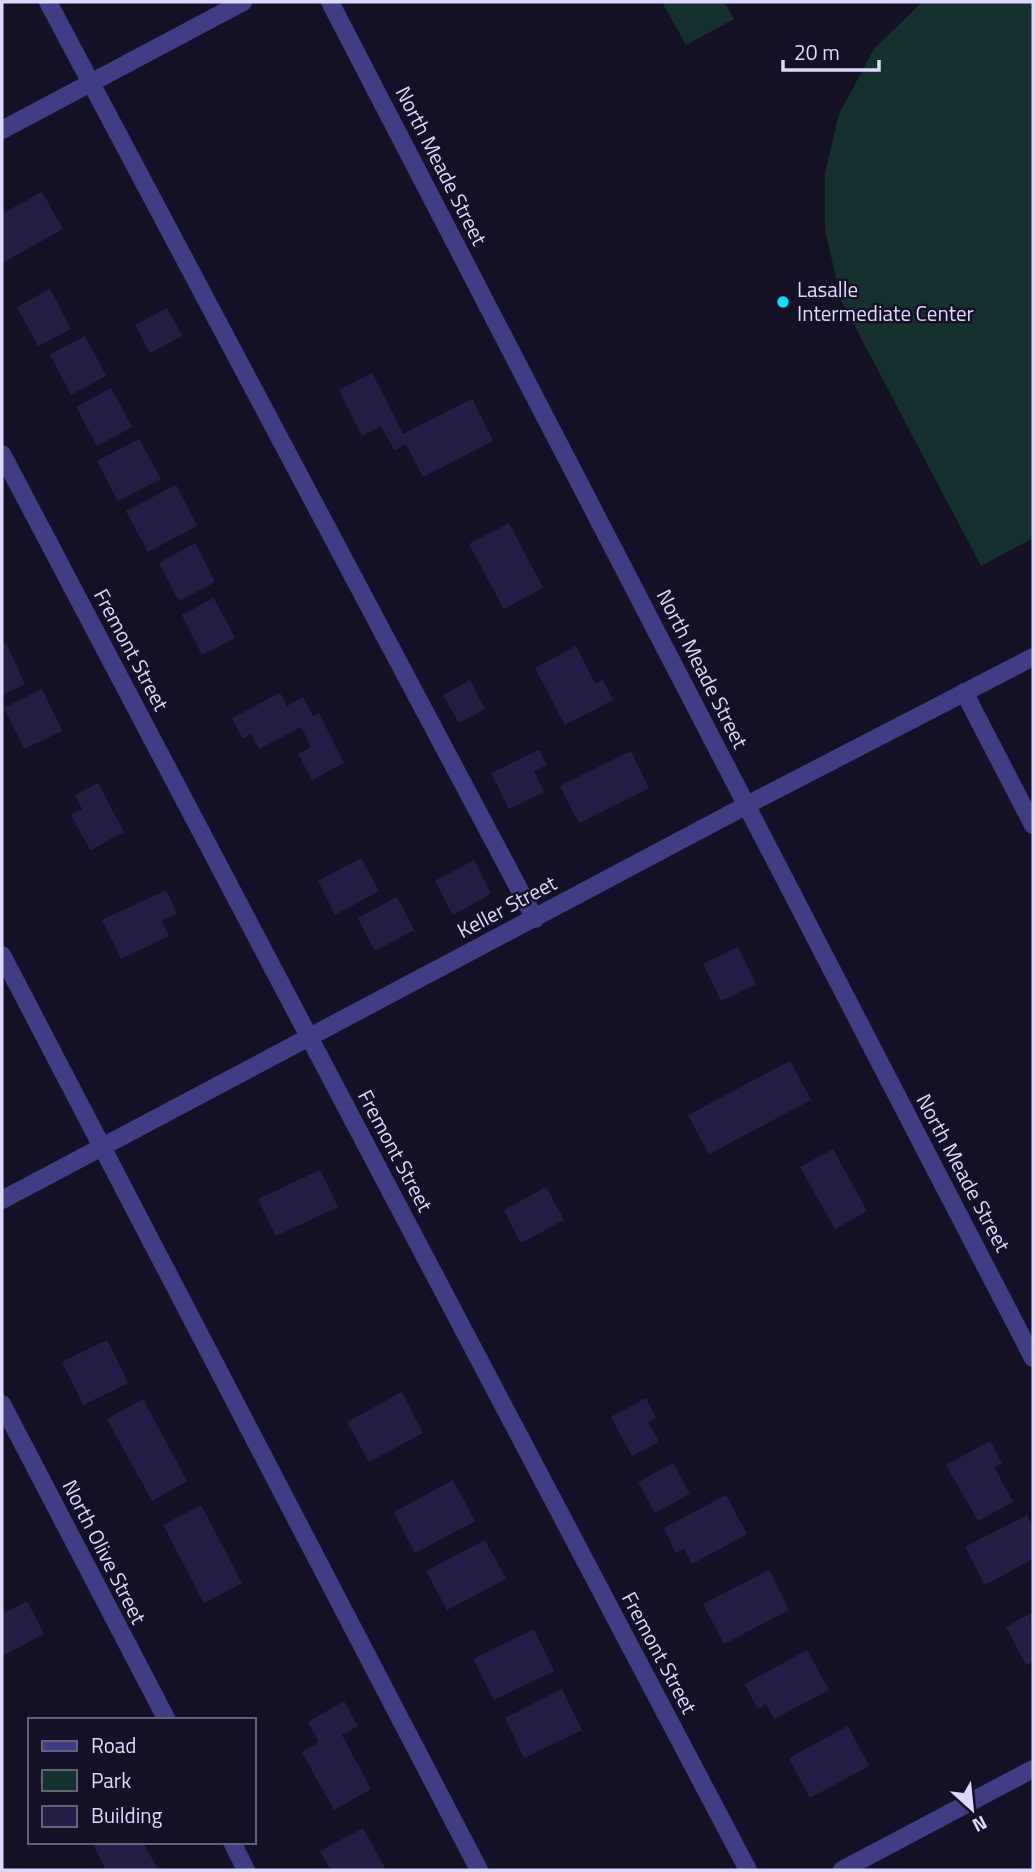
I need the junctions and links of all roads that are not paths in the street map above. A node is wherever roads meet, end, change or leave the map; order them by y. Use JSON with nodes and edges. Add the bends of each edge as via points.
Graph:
{"nodes":[{"id":1,"x":48,"y":2,"type":"edge"},
{"id":2,"x":243,"y":2,"type":"edge"},
{"id":3,"x":330,"y":2,"type":"edge"},
{"id":4,"x":91,"y":83,"type":"junction"},
{"id":5,"x":2,"y":130,"type":"edge"},
{"id":6,"x":2,"y":454,"type":"edge"},
{"id":7,"x":1033,"y":657,"type":"edge"},
{"id":8,"x":964,"y":692,"type":"junction"},
{"id":9,"x":747,"y":805,"type":"junction"},
{"id":10,"x":1033,"y":825,"type":"edge"},
{"id":11,"x":535,"y":919,"type":"junction"},
{"id":12,"x":2,"y":956,"type":"edge"},
{"id":13,"x":309,"y":1036,"type":"junction"},
{"id":14,"x":101,"y":1146,"type":"junction"},
{"id":15,"x":2,"y":1200,"type":"edge"},
{"id":16,"x":1033,"y":1358,"type":"edge"},
{"id":17,"x":2,"y":1404,"type":"edge"},
{"id":18,"x":166,"y":1718,"type":"edge"},
{"id":19,"x":1033,"y":1769,"type":"edge"},
{"id":20,"x":233,"y":1844,"type":"edge"},
{"id":21,"x":246,"y":1870,"type":"edge"},
{"id":22,"x":479,"y":1870,"type":"edge"},
{"id":23,"x":748,"y":1870,"type":"edge"},
{"id":24,"x":842,"y":1870,"type":"edge"}],
"edges":[{"from":1,"to":4,"type":"street"},
{"from":2,"to":4,"type":"street"},
{"from":3,"to":9,"type":"street","name":"North Meade Street"},
{"from":4,"to":5,"type":"street"},
{"from":4,"to":11,"type":"street"},
{"from":6,"to":13,"type":"street","name":"Fremont Street"},
{"from":7,"to":8,"type":"street","name":"Keller Street"},
{"from":8,"to":9,"type":"street","name":"Keller Street"},
{"from":8,"to":10,"type":"street"},
{"from":9,"to":11,"type":"street","name":"Keller Street"},
{"from":9,"to":16,"type":"street","name":"North Meade Street"},
{"from":11,"to":13,"type":"street","name":"Keller Street"},
{"from":12,"to":14,"type":"street"},
{"from":13,"to":14,"type":"street","name":"Keller Street"},
{"from":13,"to":23,"type":"street","name":"Fremont Street"},
{"from":14,"to":15,"type":"street","name":"Keller Street"},
{"from":14,"to":22,"type":"street"},
{"from":17,"to":18,"type":"street","name":"North Olive Street"},
{"from":19,"to":24,"type":"street"},
{"from":20,"to":21,"type":"street"}]}
